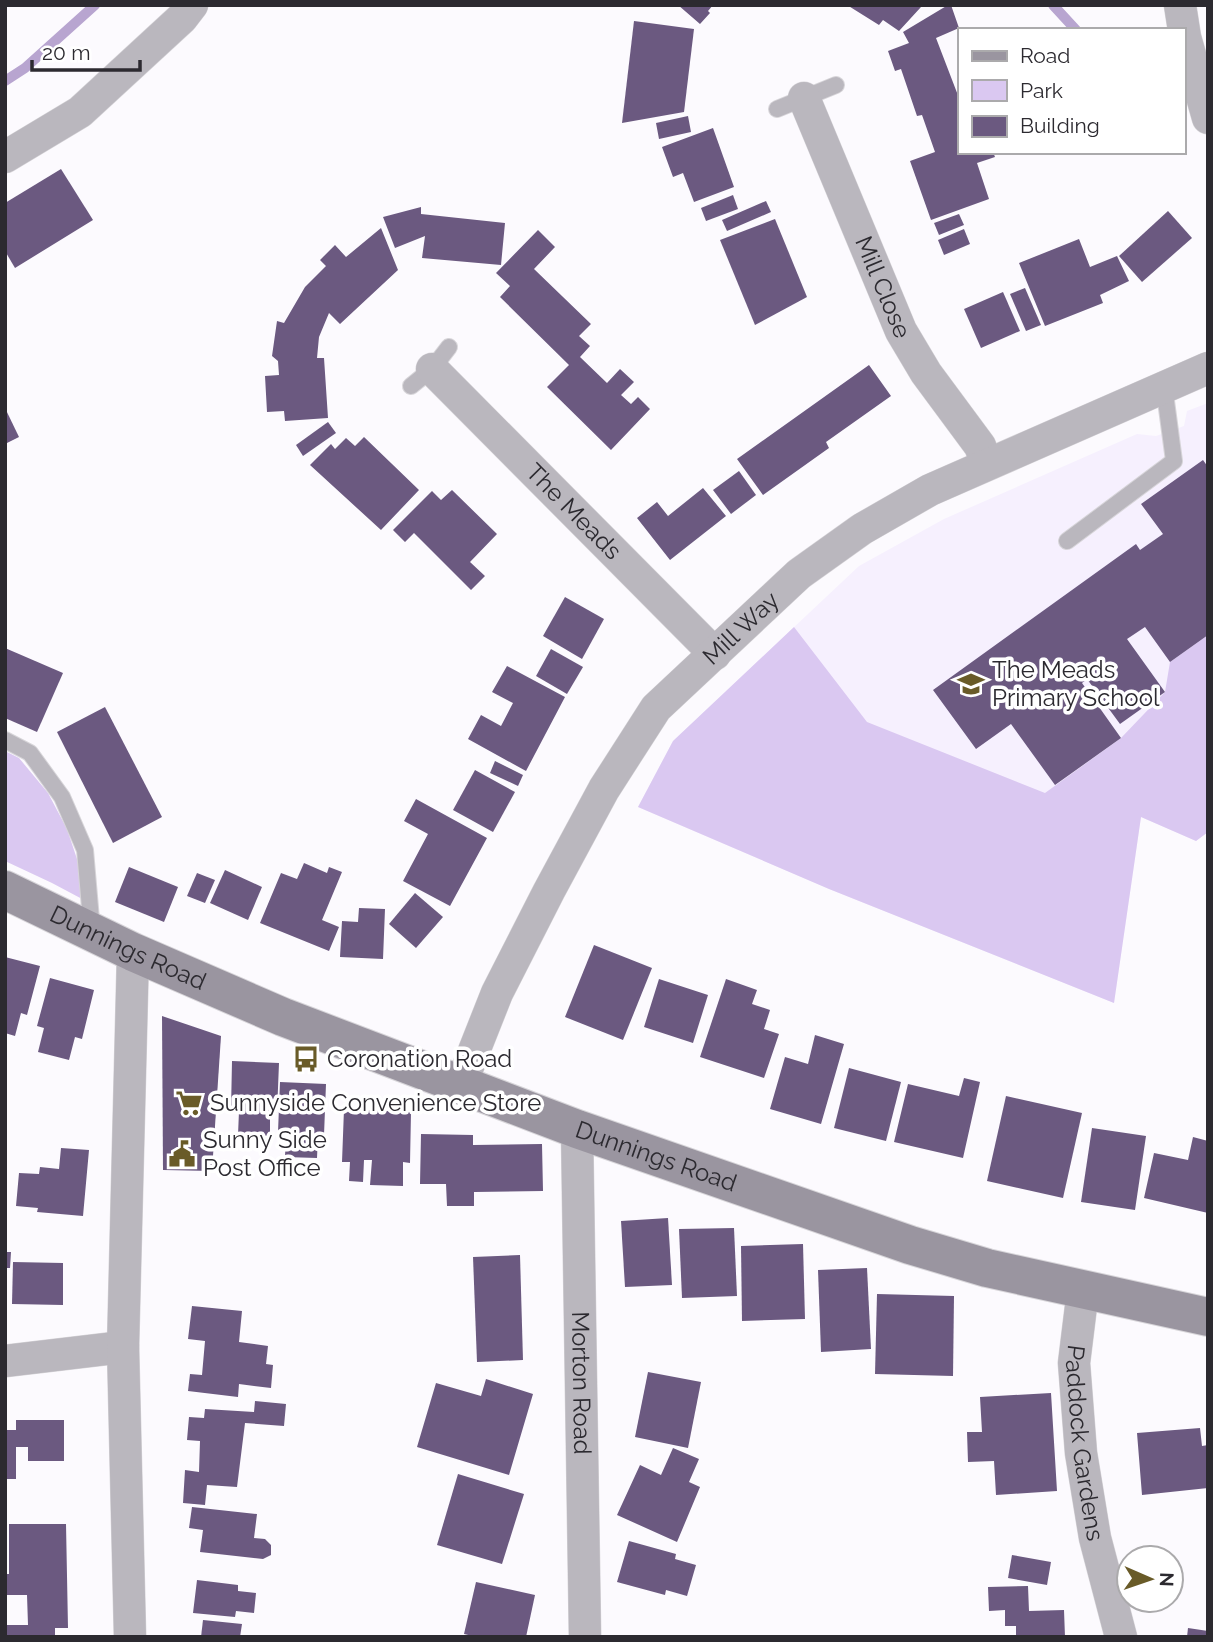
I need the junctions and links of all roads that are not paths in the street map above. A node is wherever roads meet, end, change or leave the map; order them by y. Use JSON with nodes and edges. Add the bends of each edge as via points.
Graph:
{"nodes":[{"id":1,"x":192,"y":5,"type":"edge"},
{"id":2,"x":1180,"y":5,"type":"edge"},
{"id":3,"x":1184,"y":28,"type":"edge"},
{"id":4,"x":1185,"y":37,"type":"edge"},
{"id":5,"x":836,"y":85,"type":"dead end"},
{"id":6,"x":790,"y":103,"type":"joint"},
{"id":7,"x":1208,"y":118,"type":"edge"},
{"id":8,"x":5,"y":157,"type":"edge"},
{"id":9,"x":431,"y":367,"type":"dead end"},
{"id":10,"x":1208,"y":368,"type":"edge"},
{"id":11,"x":1164,"y":386,"type":"junction"},
{"id":12,"x":987,"y":464,"type":"junction"},
{"id":13,"x":1067,"y":541,"type":"dead end"},
{"id":14,"x":715,"y":654,"type":"junction"},
{"id":15,"x":5,"y":740,"type":"edge"},
{"id":16,"x":5,"y":890,"type":"edge"},
{"id":17,"x":93,"y":932,"type":"junction"},
{"id":18,"x":133,"y":952,"type":"junction"},
{"id":19,"x":461,"y":1084,"type":"junction"},
{"id":20,"x":578,"y":1129,"type":"junction"},
{"id":21,"x":1083,"y":1290,"type":"junction"},
{"id":22,"x":1208,"y":1317,"type":"edge"},
{"id":23,"x":123,"y":1347,"type":"junction"},
{"id":24,"x":5,"y":1361,"type":"edge"},
{"id":25,"x":130,"y":1637,"type":"edge"},
{"id":26,"x":585,"y":1637,"type":"edge"},
{"id":27,"x":1121,"y":1637,"type":"edge"}],
"edges":[{"from":1,"to":8,"type":"street","via":[[80,113]]},
{"from":2,"to":3,"type":"street"},
{"from":4,"to":7,"type":"street"},
{"from":5,"to":6,"type":"lane"},
{"from":6,"to":12,"type":"street","name":"Mill Close","via":[[901,331],[980,446]]},
{"from":9,"to":14,"type":"street","name":"The Meads"},
{"from":10,"to":11,"type":"street","name":"Mill Way"},
{"from":11,"to":12,"type":"street","name":"Mill Way"},
{"from":11,"to":13,"type":"lane","via":[[1174,461]]},
{"from":12,"to":14,"type":"street","name":"Mill Way","via":[[862,529],[799,574]]},
{"from":14,"to":19,"type":"street","name":"Mill Way","via":[[656,708],[604,789],[497,993]]},
{"from":15,"to":17,"type":"lane","via":[[30,753],[62,797],[85,850]]},
{"from":16,"to":17,"type":"street","name":"Dunnings Road"},
{"from":17,"to":18,"type":"street","name":"Dunnings Road"},
{"from":18,"to":19,"type":"street","name":"Dunnings Road","via":[[284,1017]]},
{"from":18,"to":23,"type":"street"},
{"from":19,"to":20,"type":"street","name":"Dunnings Road"},
{"from":20,"to":21,"type":"street","name":"Dunnings Road","via":[[910,1245]]},
{"from":20,"to":26,"type":"street","name":"Morton Road"},
{"from":21,"to":22,"type":"street","name":"Dunnings Road"},
{"from":21,"to":27,"type":"street","name":"Paddock Gardens","via":[[1074,1363],[1081,1453],[1095,1538]]},
{"from":23,"to":24,"type":"street"},
{"from":23,"to":25,"type":"street"}]}
